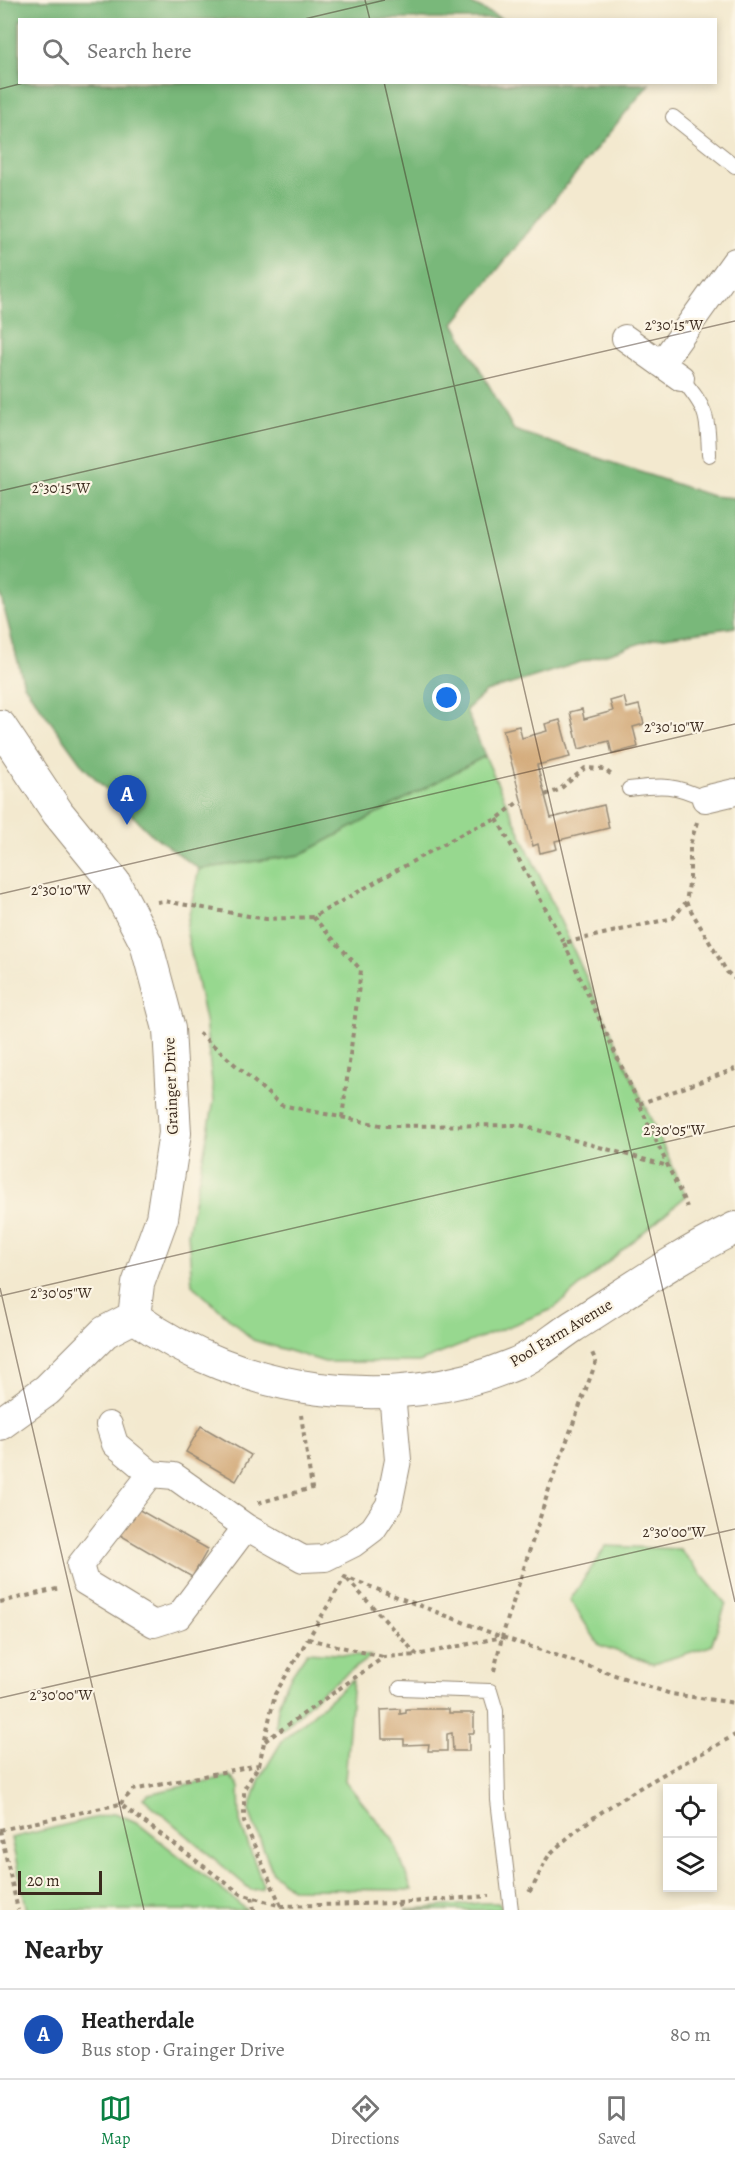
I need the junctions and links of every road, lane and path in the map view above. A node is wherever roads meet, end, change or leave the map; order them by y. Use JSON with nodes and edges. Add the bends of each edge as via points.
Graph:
{"nodes":[{"id":1,"x":673,"y":117,"type":"dead end"},
{"id":2,"x":735,"y":166,"type":"edge"},
{"id":3,"x":735,"y":261,"type":"edge"},
{"id":4,"x":625,"y":338,"type":"dead end"},
{"id":5,"x":671,"y":371,"type":"junction"},
{"id":6,"x":709,"y":455,"type":"dead end"},
{"id":7,"x":0,"y":726,"type":"edge"},
{"id":8,"x":629,"y":789,"type":"joint"},
{"id":9,"x":735,"y":792,"type":"edge"},
{"id":10,"x":545,"y":795,"type":"dead end"},
{"id":11,"x":705,"y":799,"type":"junction"},
{"id":12,"x":518,"y":802,"type":"dead end"},
{"id":13,"x":497,"y":819,"type":"junction"},
{"id":14,"x":686,"y":902,"type":"junction"},
{"id":15,"x":127,"y":909,"type":"junction"},
{"id":16,"x":312,"y":917,"type":"junction"},
{"id":17,"x":564,"y":943,"type":"junction"},
{"id":18,"x":735,"y":979,"type":"edge"},
{"id":19,"x":169,"y":1029,"type":"junction"},
{"id":20,"x":735,"y":1069,"type":"edge"},
{"id":21,"x":639,"y":1104,"type":"junction"},
{"id":22,"x":342,"y":1118,"type":"junction"},
{"id":23,"x":668,"y":1166,"type":"junction"},
{"id":24,"x":687,"y":1207,"type":"dead end"},
{"id":25,"x":735,"y":1228,"type":"edge"},
{"id":26,"x":134,"y":1317,"type":"junction"},
{"id":27,"x":579,"y":1323,"type":"junction"},
{"id":28,"x":308,"y":1386,"type":"junction"},
{"id":29,"x":392,"y":1393,"type":"junction"},
{"id":30,"x":0,"y":1424,"type":"edge"},
{"id":31,"x":109,"y":1425,"type":"dead end"},
{"id":32,"x":151,"y":1474,"type":"junction"},
{"id":33,"x":240,"y":1522,"type":"junction"},
{"id":34,"x":325,"y":1557,"type":"junction"},
{"id":35,"x":345,"y":1577,"type":"junction"},
{"id":36,"x":85,"y":1582,"type":"junction"},
{"id":37,"x":0,"y":1602,"type":"edge"},
{"id":38,"x":501,"y":1637,"type":"junction"},
{"id":39,"x":308,"y":1639,"type":"junction"},
{"id":40,"x":417,"y":1655,"type":"junction"},
{"id":41,"x":384,"y":1657,"type":"junction"},
{"id":42,"x":400,"y":1688,"type":"dead end"},
{"id":43,"x":490,"y":1691,"type":"junction"},
{"id":44,"x":735,"y":1703,"type":"edge"},
{"id":45,"x":735,"y":1735,"type":"edge"},
{"id":46,"x":264,"y":1741,"type":"junction"},
{"id":47,"x":259,"y":1765,"type":"junction"},
{"id":48,"x":120,"y":1804,"type":"junction"},
{"id":49,"x":0,"y":1830,"type":"edge"},
{"id":50,"x":509,"y":1895,"type":"junction"},
{"id":51,"x":525,"y":1896,"type":"dead end"},
{"id":52,"x":252,"y":1897,"type":"junction"},
{"id":53,"x":398,"y":1903,"type":"junction"},
{"id":54,"x":281,"y":1906,"type":"junction"},
{"id":55,"x":18,"y":1910,"type":"edge"},
{"id":56,"x":254,"y":1910,"type":"edge"},
{"id":57,"x":401,"y":1910,"type":"edge"},
{"id":58,"x":511,"y":1910,"type":"edge"}],
"edges":[{"from":1,"to":2,"type":"lane"},
{"from":3,"to":5,"type":"street"},
{"from":4,"to":5,"type":"street"},
{"from":5,"to":6,"type":"lane","via":[[702,402],[708,420]]},
{"from":7,"to":15,"type":"street","name":"Grainger Drive","via":[[58,813],[114,882]]},
{"from":8,"to":10,"type":"path","via":[[604,769],[585,768],[560,790]]},
{"from":8,"to":11,"type":"lane","via":[[682,787]]},
{"from":9,"to":11,"type":"street"},
{"from":11,"to":14,"type":"path","via":[[690,845]]},
{"from":12,"to":13,"type":"path"},
{"from":13,"to":16,"type":"path","via":[[467,831]]},
{"from":13,"to":17,"type":"path"},
{"from":14,"to":17,"type":"path","via":[[673,918]]},
{"from":14,"to":18,"type":"path"},
{"from":15,"to":16,"type":"path","via":[[164,901],[266,919]]},
{"from":15,"to":19,"type":"street","name":"Grainger Drive","via":[[146,943]]},
{"from":16,"to":22,"type":"path","via":[[361,970]]},
{"from":17,"to":21,"type":"path"},
{"from":19,"to":22,"type":"path","via":[[201,1033],[281,1105]]},
{"from":19,"to":26,"type":"street","name":"Grainger Drive","via":[[175,1133],[162,1218],[138,1284]]},
{"from":20,"to":21,"type":"path"},
{"from":21,"to":23,"type":"path"},
{"from":22,"to":23,"type":"path","via":[[385,1126],[520,1125]]},
{"from":23,"to":24,"type":"path"},
{"from":25,"to":27,"type":"street","name":"Pool Farm Avenue","via":[[698,1246]]},
{"from":26,"to":28,"type":"street","name":"Pool Farm Avenue","via":[[162,1337],[228,1367]]},
{"from":26,"to":30,"type":"street","via":[[105,1332],[47,1390]]},
{"from":27,"to":29,"type":"street","name":"Pool Farm Avenue","via":[[516,1364],[424,1389]]},
{"from":27,"to":38,"type":"path","via":[[596,1362]]},
{"from":28,"to":29,"type":"street","name":"Pool Farm Avenue"},
{"from":28,"to":33,"type":"path","via":[[301,1417],[312,1488],[243,1506]]},
{"from":29,"to":34,"type":"street","via":[[398,1460],[388,1505],[373,1529]]},
{"from":31,"to":32,"type":"street","via":[[115,1444]]},
{"from":32,"to":33,"type":"street","via":[[174,1476]]},
{"from":32,"to":36,"type":"street","via":[[80,1565]]},
{"from":33,"to":34,"type":"street","via":[[303,1559]]},
{"from":33,"to":36,"type":"street","via":[[179,1616],[154,1624]]},
{"from":34,"to":35,"type":"path"},
{"from":35,"to":38,"type":"path"},
{"from":35,"to":39,"type":"path"},
{"from":35,"to":40,"type":"path"},
{"from":36,"to":37,"type":"path"},
{"from":38,"to":40,"type":"path"},
{"from":38,"to":43,"type":"path"},
{"from":38,"to":44,"type":"path","via":[[671,1694]]},
{"from":39,"to":41,"type":"path"},
{"from":39,"to":46,"type":"path","via":[[275,1694]]},
{"from":40,"to":41,"type":"path"},
{"from":41,"to":46,"type":"path"},
{"from":42,"to":43,"type":"lane"},
{"from":43,"to":50,"type":"lane","via":[[496,1712],[498,1800]]},
{"from":45,"to":51,"type":"path","via":[[583,1826],[550,1854],[538,1882]]},
{"from":46,"to":47,"type":"path"},
{"from":47,"to":48,"type":"path","via":[[133,1790]]},
{"from":47,"to":54,"type":"path","via":[[244,1789],[244,1822]]},
{"from":48,"to":49,"type":"path"},
{"from":48,"to":52,"type":"path","via":[[241,1894]]},
{"from":49,"to":55,"type":"path"},
{"from":50,"to":53,"type":"path"},
{"from":50,"to":58,"type":"lane"},
{"from":52,"to":54,"type":"path"},
{"from":52,"to":56,"type":"path"},
{"from":53,"to":54,"type":"path"},
{"from":53,"to":57,"type":"path"}]}
